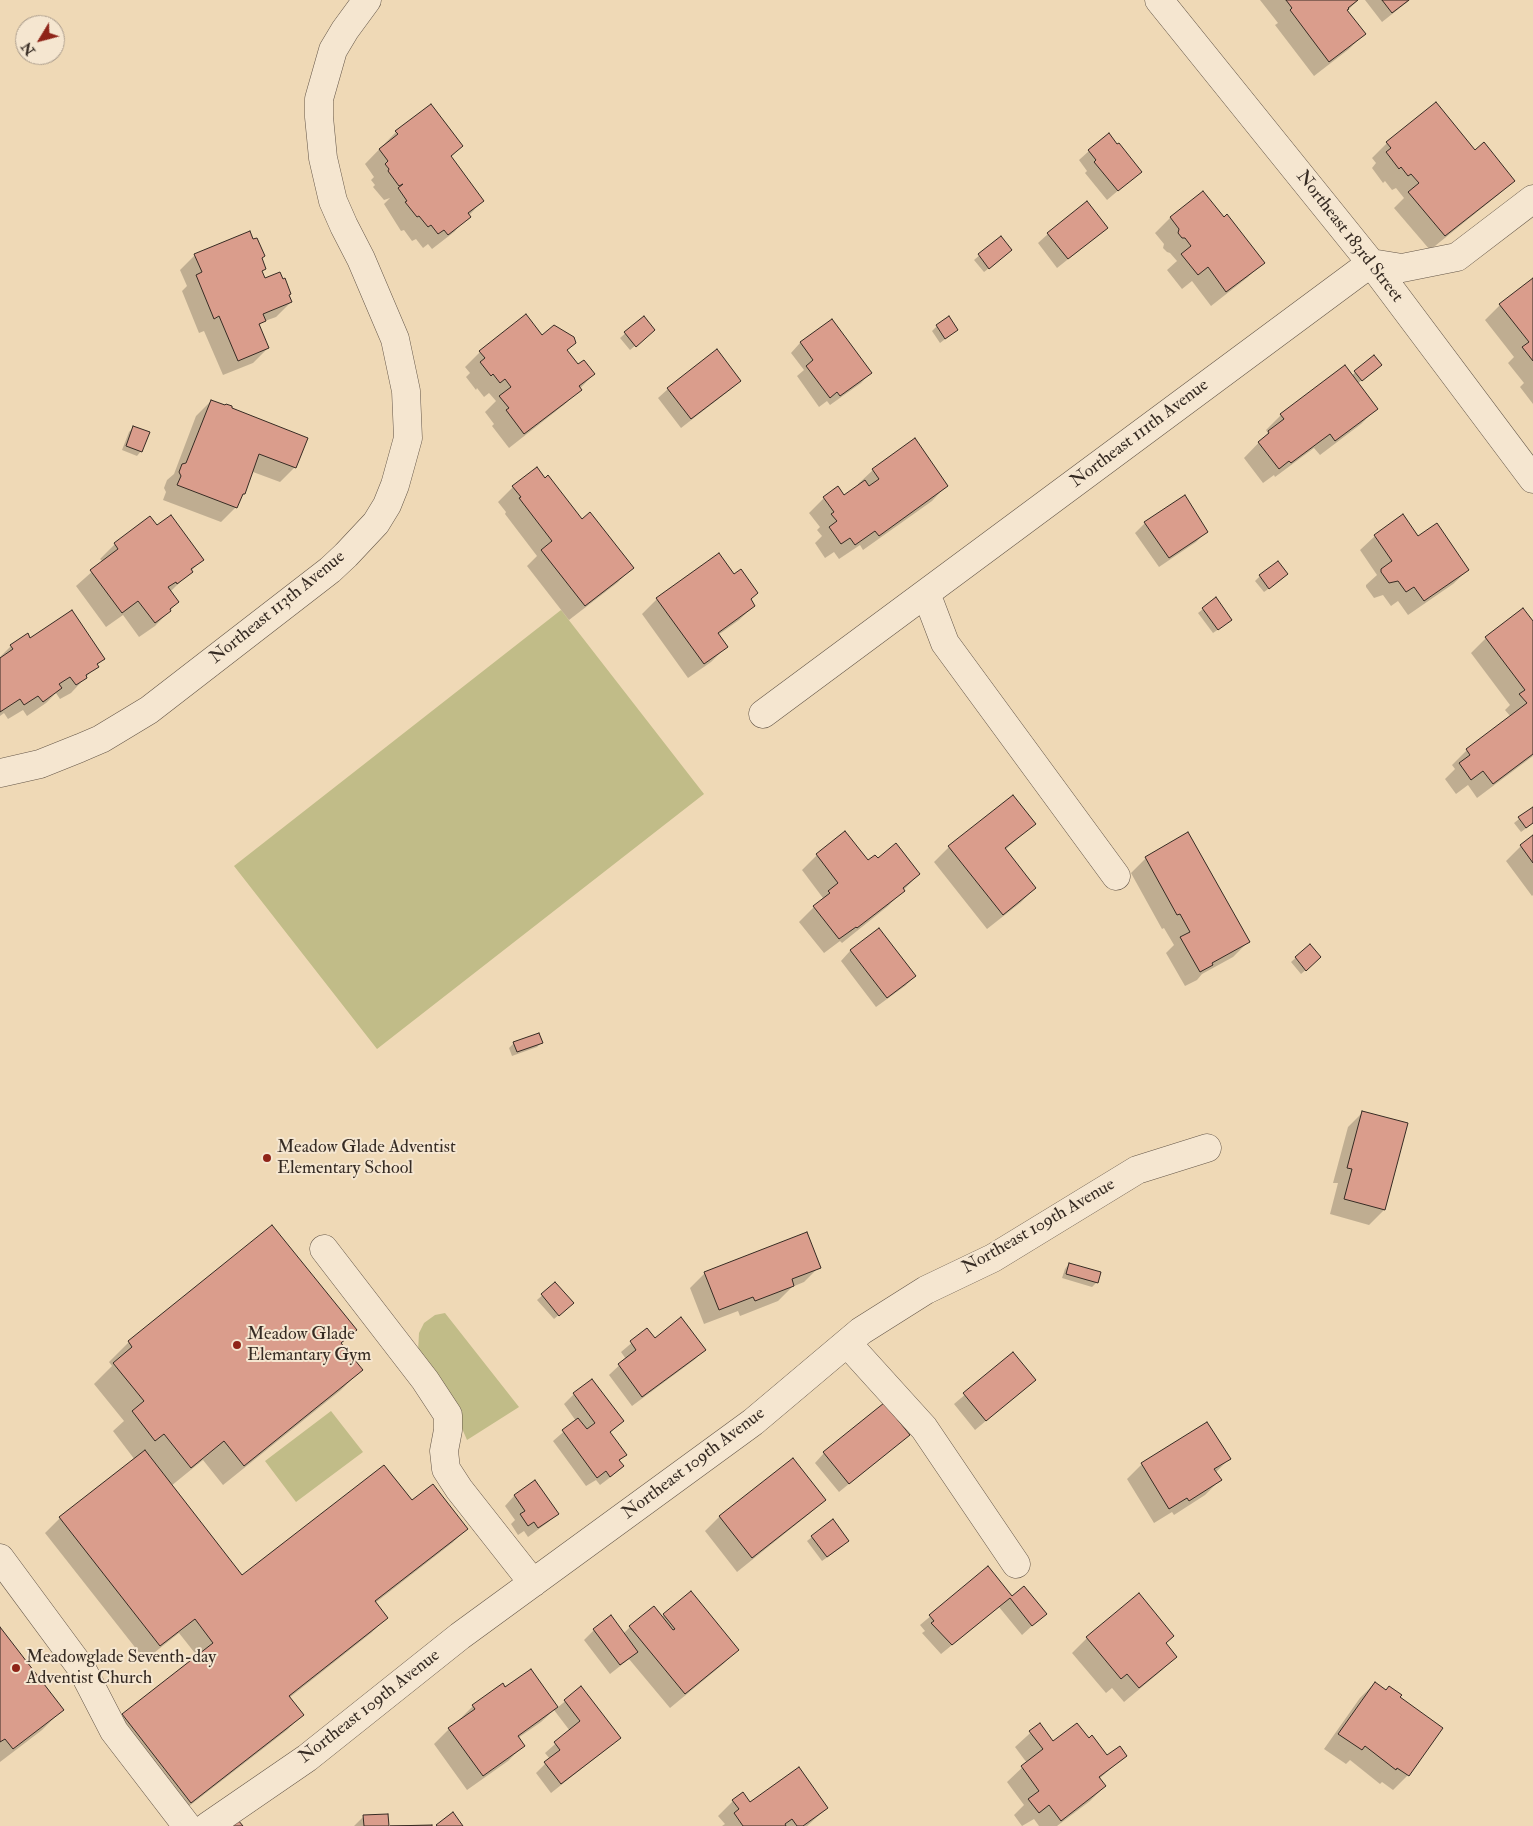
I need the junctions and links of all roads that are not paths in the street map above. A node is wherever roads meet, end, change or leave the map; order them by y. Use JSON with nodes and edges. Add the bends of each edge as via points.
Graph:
{"nodes":[{"id":1,"x":367,"y":0,"type":"edge"},
{"id":2,"x":1158,"y":0,"type":"edge"},
{"id":3,"x":1533,"y":199,"type":"edge"},
{"id":4,"x":1371,"y":263,"type":"junction"},
{"id":5,"x":1533,"y":478,"type":"edge"},
{"id":6,"x":926,"y":592,"type":"junction"},
{"id":7,"x":763,"y":714,"type":"dead end"},
{"id":8,"x":0,"y":773,"type":"edge"},
{"id":9,"x":1116,"y":876,"type":"dead end"},
{"id":10,"x":1206,"y":1148,"type":"dead end"},
{"id":11,"x":324,"y":1249,"type":"dead end"},
{"id":12,"x":847,"y":1343,"type":"junction"},
{"id":13,"x":0,"y":1558,"type":"edge"},
{"id":14,"x":1016,"y":1564,"type":"dead end"},
{"id":15,"x":533,"y":1583,"type":"junction"},
{"id":16,"x":187,"y":1826,"type":"edge"},
{"id":17,"x":208,"y":1826,"type":"edge"}],
"edges":[{"from":1,"to":8,"type":"street","name":"Northeast 113th Avenue","via":[[333,50],[319,99],[319,118],[323,158],[334,201],[394,339],[406,391],[408,438],[387,505],[376,523],[330,570],[149,710],[80,748],[40,764]]},
{"from":2,"to":4,"type":"street","name":"Northeast 183rd Street"},
{"from":3,"to":4,"type":"street","via":[[1457,258],[1402,268]]},
{"from":4,"to":5,"type":"street","name":"Northeast 183rd Street"},
{"from":4,"to":6,"type":"street","name":"Northeast 111th Avenue"},
{"from":6,"to":7,"type":"street","name":"Northeast 111th Avenue"},
{"from":6,"to":9,"type":"street","via":[[945,644]]},
{"from":10,"to":12,"type":"street","name":"Northeast 109th Avenue","via":[[1137,1170],[993,1258],[926,1290]]},
{"from":11,"to":15,"type":"street","via":[[425,1380],[448,1415],[444,1451],[446,1469]]},
{"from":12,"to":14,"type":"street","via":[[924,1428]]},
{"from":12,"to":15,"type":"street","name":"Northeast 109th Avenue","via":[[753,1422]]},
{"from":13,"to":16,"type":"street","via":[[82,1669],[114,1731]]},
{"from":15,"to":17,"type":"street","name":"Northeast 109th Avenue","via":[[460,1636],[307,1758]]}]}
